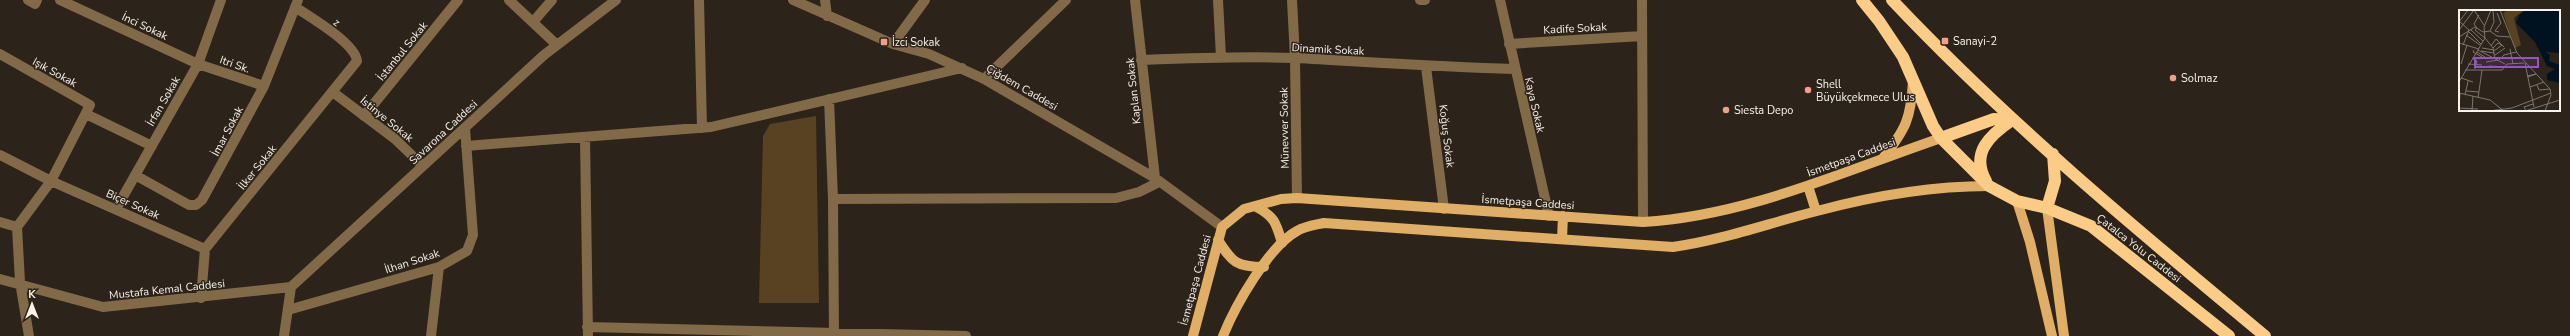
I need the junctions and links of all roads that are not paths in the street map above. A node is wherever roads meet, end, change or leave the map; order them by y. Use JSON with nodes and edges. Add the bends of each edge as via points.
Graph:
{"nodes":[{"id":1,"x":60,"y":0,"type":"edge"},
{"id":2,"x":221,"y":0,"type":"edge"},
{"id":3,"x":457,"y":0,"type":"edge"},
{"id":4,"x":509,"y":0,"type":"edge"},
{"id":5,"x":552,"y":0,"type":"edge"},
{"id":6,"x":616,"y":0,"type":"edge"},
{"id":7,"x":699,"y":0,"type":"edge"},
{"id":8,"x":793,"y":0,"type":"edge"},
{"id":9,"x":825,"y":0,"type":"edge"},
{"id":10,"x":925,"y":0,"type":"edge"},
{"id":11,"x":1066,"y":0,"type":"edge"},
{"id":12,"x":1135,"y":0,"type":"edge"},
{"id":13,"x":1218,"y":0,"type":"edge"},
{"id":14,"x":1292,"y":0,"type":"edge"},
{"id":15,"x":1420,"y":0,"type":"edge"},
{"id":16,"x":1425,"y":0,"type":"edge"},
{"id":17,"x":1500,"y":0,"type":"edge"},
{"id":18,"x":1642,"y":0,"type":"edge"},
{"id":19,"x":1862,"y":0,"type":"edge"},
{"id":20,"x":1892,"y":0,"type":"edge"},
{"id":21,"x":296,"y":4,"type":"edge"},
{"id":22,"x":827,"y":16,"type":"junction"},
{"id":23,"x":533,"y":22,"type":"junction"},
{"id":24,"x":1642,"y":36,"type":"junction"},
{"id":25,"x":893,"y":44,"type":"junction"},
{"id":26,"x":1509,"y":44,"type":"junction"},
{"id":27,"x":557,"y":45,"type":"junction"},
{"id":28,"x":0,"y":54,"type":"edge"},
{"id":29,"x":1221,"y":57,"type":"junction"},
{"id":30,"x":1295,"y":58,"type":"junction"},
{"id":31,"x":1141,"y":60,"type":"junction"},
{"id":32,"x":357,"y":61,"type":"joint"},
{"id":33,"x":198,"y":64,"type":"junction"},
{"id":34,"x":1426,"y":67,"type":"junction"},
{"id":35,"x":962,"y":68,"type":"junction"},
{"id":36,"x":1514,"y":69,"type":"junction"},
{"id":37,"x":984,"y":79,"type":"junction"},
{"id":38,"x":1913,"y":81,"type":"junction"},
{"id":39,"x":264,"y":86,"type":"junction"},
{"id":40,"x":334,"y":92,"type":"junction"},
{"id":41,"x":829,"y":99,"type":"junction"},
{"id":42,"x":86,"y":114,"type":"junction"},
{"id":43,"x":364,"y":116,"type":"junction"},
{"id":44,"x":2012,"y":120,"type":"junction"},
{"id":45,"x":465,"y":128,"type":"junction"},
{"id":46,"x":702,"y":128,"type":"junction"},
{"id":47,"x":585,"y":137,"type":"junction"},
{"id":48,"x":1941,"y":138,"type":"junction"},
{"id":49,"x":152,"y":146,"type":"junction"},
{"id":50,"x":466,"y":146,"type":"junction"},
{"id":51,"x":2053,"y":154,"type":"junction"},
{"id":52,"x":0,"y":155,"type":"edge"},
{"id":53,"x":1883,"y":158,"type":"junction"},
{"id":54,"x":423,"y":166,"type":"junction"},
{"id":55,"x":135,"y":175,"type":"junction"},
{"id":56,"x":1157,"y":180,"type":"junction"},
{"id":57,"x":51,"y":181,"type":"junction"},
{"id":58,"x":1808,"y":186,"type":"junction"},
{"id":59,"x":1989,"y":186,"type":"junction"},
{"id":60,"x":1297,"y":198,"type":"junction"},
{"id":61,"x":833,"y":199,"type":"junction"},
{"id":62,"x":2017,"y":201,"type":"junction"},
{"id":63,"x":1255,"y":206,"type":"junction"},
{"id":64,"x":1444,"y":208,"type":"junction"},
{"id":65,"x":2047,"y":208,"type":"junction"},
{"id":66,"x":116,"y":209,"type":"junction"},
{"id":67,"x":1816,"y":211,"type":"junction"},
{"id":68,"x":1549,"y":216,"type":"junction"},
{"id":69,"x":1564,"y":216,"type":"junction"},
{"id":70,"x":0,"y":222,"type":"edge"},
{"id":71,"x":1643,"y":222,"type":"junction"},
{"id":72,"x":17,"y":227,"type":"junction"},
{"id":73,"x":1222,"y":227,"type":"junction"},
{"id":74,"x":1562,"y":239,"type":"junction"},
{"id":75,"x":1218,"y":240,"type":"junction"},
{"id":76,"x":1282,"y":243,"type":"junction"},
{"id":77,"x":205,"y":250,"type":"junction"},
{"id":78,"x":439,"y":267,"type":"junction"},
{"id":79,"x":1264,"y":267,"type":"junction"},
{"id":80,"x":0,"y":279,"type":"edge"},
{"id":81,"x":20,"y":282,"type":"junction"},
{"id":82,"x":291,"y":288,"type":"junction"},
{"id":83,"x":201,"y":298,"type":"junction"},
{"id":84,"x":288,"y":310,"type":"junction"},
{"id":85,"x":588,"y":332,"type":"edge"},
{"id":86,"x":834,"y":334,"type":"edge"},
{"id":87,"x":29,"y":336,"type":"edge"},
{"id":88,"x":284,"y":336,"type":"edge"},
{"id":89,"x":431,"y":336,"type":"edge"},
{"id":90,"x":966,"y":336,"type":"edge"},
{"id":91,"x":1192,"y":336,"type":"edge"},
{"id":92,"x":1223,"y":336,"type":"edge"},
{"id":93,"x":2052,"y":336,"type":"edge"},
{"id":94,"x":2064,"y":336,"type":"edge"},
{"id":95,"x":2229,"y":336,"type":"edge"},
{"id":96,"x":2265,"y":336,"type":"edge"}],
"edges":[{"from":1,"to":33,"type":"street","name":"İnci Sokak"},
{"from":2,"to":33,"type":"street","name":"İrfan Sokak"},
{"from":3,"to":43,"type":"street","name":"İstanbul Sokak"},
{"from":4,"to":23,"type":"street"},
{"from":5,"to":23,"type":"street"},
{"from":6,"to":27,"type":"street","name":"Savarona Caddesi"},
{"from":7,"to":46,"type":"street"},
{"from":8,"to":22,"type":"street","name":"Çiğdem Caddesi"},
{"from":9,"to":22,"type":"street"},
{"from":10,"to":25,"type":"street"},
{"from":11,"to":37,"type":"street"},
{"from":12,"to":31,"type":"street","name":"Kaplan Sokak"},
{"from":13,"to":29,"type":"street"},
{"from":14,"to":30,"type":"street","name":"Münevver Sokak"},
{"from":15,"to":16,"type":"street"},
{"from":17,"to":26,"type":"street","name":"Kaya Sokak"},
{"from":18,"to":24,"type":"street"},
{"from":19,"to":38,"type":"highway","name":"Çatalca Yolu Caddesi","via":[[1899,51]]},
{"from":20,"to":44,"type":"highway","name":"Çatalca Yolu Caddesi"},
{"from":21,"to":32,"type":"street","name":"z","via":[[350,48],[357,56]]},
{"from":21,"to":39,"type":"street","name":"İmar Sokak"},
{"from":22,"to":25,"type":"street","name":"Çiğdem Caddesi"},
{"from":23,"to":27,"type":"street"},
{"from":24,"to":26,"type":"street","name":"Kadife Sokak"},
{"from":24,"to":71,"type":"street"},
{"from":25,"to":35,"type":"street","name":"Çiğdem Caddesi","via":[[929,54]]},
{"from":26,"to":36,"type":"street","name":"Kaya Sokak"},
{"from":27,"to":45,"type":"street","name":"Savarona Caddesi"},
{"from":28,"to":42,"type":"street","name":"Işık Sokak","via":[[90,105]]},
{"from":29,"to":30,"type":"street","name":"Dinamik Sokak"},
{"from":29,"to":31,"type":"street","name":"Dinamik Sokak"},
{"from":30,"to":34,"type":"street","name":"Dinamik Sokak"},
{"from":30,"to":60,"type":"street","name":"Münevver Sokak"},
{"from":31,"to":56,"type":"street","name":"Kaplan Sokak"},
{"from":32,"to":40,"type":"street","name":"İlker Sokak"},
{"from":33,"to":39,"type":"street","name":"Itri Sk."},
{"from":33,"to":49,"type":"street","name":"İrfan Sokak"},
{"from":34,"to":36,"type":"street","name":"Dinamik Sokak"},
{"from":34,"to":64,"type":"street","name":"Koğuş Sokak"},
{"from":35,"to":37,"type":"street","name":"Çiğdem Caddesi"},
{"from":35,"to":41,"type":"street"},
{"from":36,"to":68,"type":"street","name":"Kaya Sokak"},
{"from":37,"to":56,"type":"street","name":"Çiğdem Caddesi"},
{"from":38,"to":48,"type":"highway","name":"Çatalca Yolu Caddesi","via":[[1922,104]]},
{"from":38,"to":53,"type":"main road","via":[[1909,119]]},
{"from":39,"to":55,"type":"street","name":"İmar Sokak","via":[[221,168],[196,205],[178,200]]},
{"from":40,"to":43,"type":"street","name":"İstinye Sokak"},
{"from":40,"to":77,"type":"street","name":"İlker Sokak"},
{"from":41,"to":46,"type":"street"},
{"from":41,"to":61,"type":"street"},
{"from":42,"to":49,"type":"street"},
{"from":42,"to":57,"type":"street"},
{"from":43,"to":54,"type":"street","name":"İstinye Sokak","via":[[395,139]]},
{"from":44,"to":48,"type":"highway","via":[[1994,119]]},
{"from":44,"to":51,"type":"highway","name":"Çatalca Yolu Caddesi"},
{"from":44,"to":59,"type":"highway","via":[[1993,133],[1983,146],[1979,160],[1982,174]]},
{"from":45,"to":50,"type":"street","name":"İlhan Sokak"},
{"from":45,"to":54,"type":"street","name":"Savarona Caddesi"},
{"from":46,"to":47,"type":"street"},
{"from":47,"to":50,"type":"street"},
{"from":47,"to":85,"type":"street"},
{"from":48,"to":53,"type":"main road","name":"İsmetpaşa Caddesi"},
{"from":48,"to":59,"type":"highway","name":"Çatalca Yolu Caddesi"},
{"from":49,"to":55,"type":"street","name":"İrfan Sokak"},
{"from":50,"to":78,"type":"street","name":"İlhan Sokak","via":[[473,235],[467,251]]},
{"from":51,"to":65,"type":"highway","via":[[2055,181]]},
{"from":51,"to":96,"type":"highway","name":"Çatalca Yolu Caddesi","via":[[2125,220]]},
{"from":52,"to":57,"type":"street","name":"Biçer Sokak"},
{"from":53,"to":58,"type":"main road","name":"İsmetpaşa Caddesi"},
{"from":54,"to":82,"type":"street","name":"Savarona Caddesi"},
{"from":55,"to":66,"type":"street","name":"İrfan Sokak"},
{"from":56,"to":61,"type":"street","via":[[1139,192],[1116,198]]},
{"from":56,"to":73,"type":"street","name":"Çiğdem Caddesi"},
{"from":57,"to":66,"type":"street","name":"Biçer Sokak"},
{"from":57,"to":72,"type":"street"},
{"from":58,"to":67,"type":"main road"},
{"from":58,"to":71,"type":"main road","name":"İsmetpaşa Caddesi","via":[[1742,206],[1699,215]]},
{"from":59,"to":62,"type":"highway","name":"Çatalca Yolu Caddesi"},
{"from":59,"to":67,"type":"main road","via":[[1912,191]]},
{"from":60,"to":63,"type":"main road","name":"İsmetpaşa Caddesi","via":[[1281,199]]},
{"from":60,"to":64,"type":"main road","name":"İsmetpaşa Caddesi"},
{"from":61,"to":86,"type":"street"},
{"from":62,"to":65,"type":"highway","name":"Çatalca Yolu Caddesi"},
{"from":62,"to":93,"type":"main road","via":[[2030,242]]},
{"from":63,"to":73,"type":"main road","name":"İsmetpaşa Caddesi","via":[[1235,215]]},
{"from":63,"to":76,"type":"main road","via":[[1269,214],[1277,225]]},
{"from":64,"to":68,"type":"main road","name":"İsmetpaşa Caddesi"},
{"from":65,"to":94,"type":"main road"},
{"from":65,"to":95,"type":"highway","name":"Çatalca Yolu Caddesi","via":[[2092,226]]},
{"from":66,"to":77,"type":"street","name":"Biçer Sokak"},
{"from":67,"to":74,"type":"main road","via":[[1713,241],[1673,246]]},
{"from":68,"to":69,"type":"main road","name":"İsmetpaşa Caddesi"},
{"from":69,"to":71,"type":"main road","name":"İsmetpaşa Caddesi"},
{"from":69,"to":74,"type":"main road"},
{"from":70,"to":72,"type":"street"},
{"from":72,"to":81,"type":"street"},
{"from":73,"to":75,"type":"main road","name":"İsmetpaşa Caddesi"},
{"from":74,"to":76,"type":"main road","via":[[1324,223],[1297,231]]},
{"from":75,"to":79,"type":"main road","via":[[1238,265]]},
{"from":75,"to":91,"type":"main road","name":"İsmetpaşa Caddesi"},
{"from":76,"to":79,"type":"main road"},
{"from":77,"to":83,"type":"street"},
{"from":78,"to":84,"type":"street","name":"İlhan Sokak"},
{"from":78,"to":89,"type":"street"},
{"from":79,"to":92,"type":"main road","via":[[1240,300]]},
{"from":80,"to":81,"type":"street","name":"Mustafa Kemal Caddesi"},
{"from":81,"to":83,"type":"street","name":"Mustafa Kemal Caddesi","via":[[103,307]]},
{"from":81,"to":87,"type":"street"},
{"from":82,"to":83,"type":"street","name":"Mustafa Kemal Caddesi"},
{"from":82,"to":84,"type":"street"},
{"from":84,"to":88,"type":"street"},
{"from":85,"to":86,"type":"street"},
{"from":86,"to":90,"type":"street"}]}
